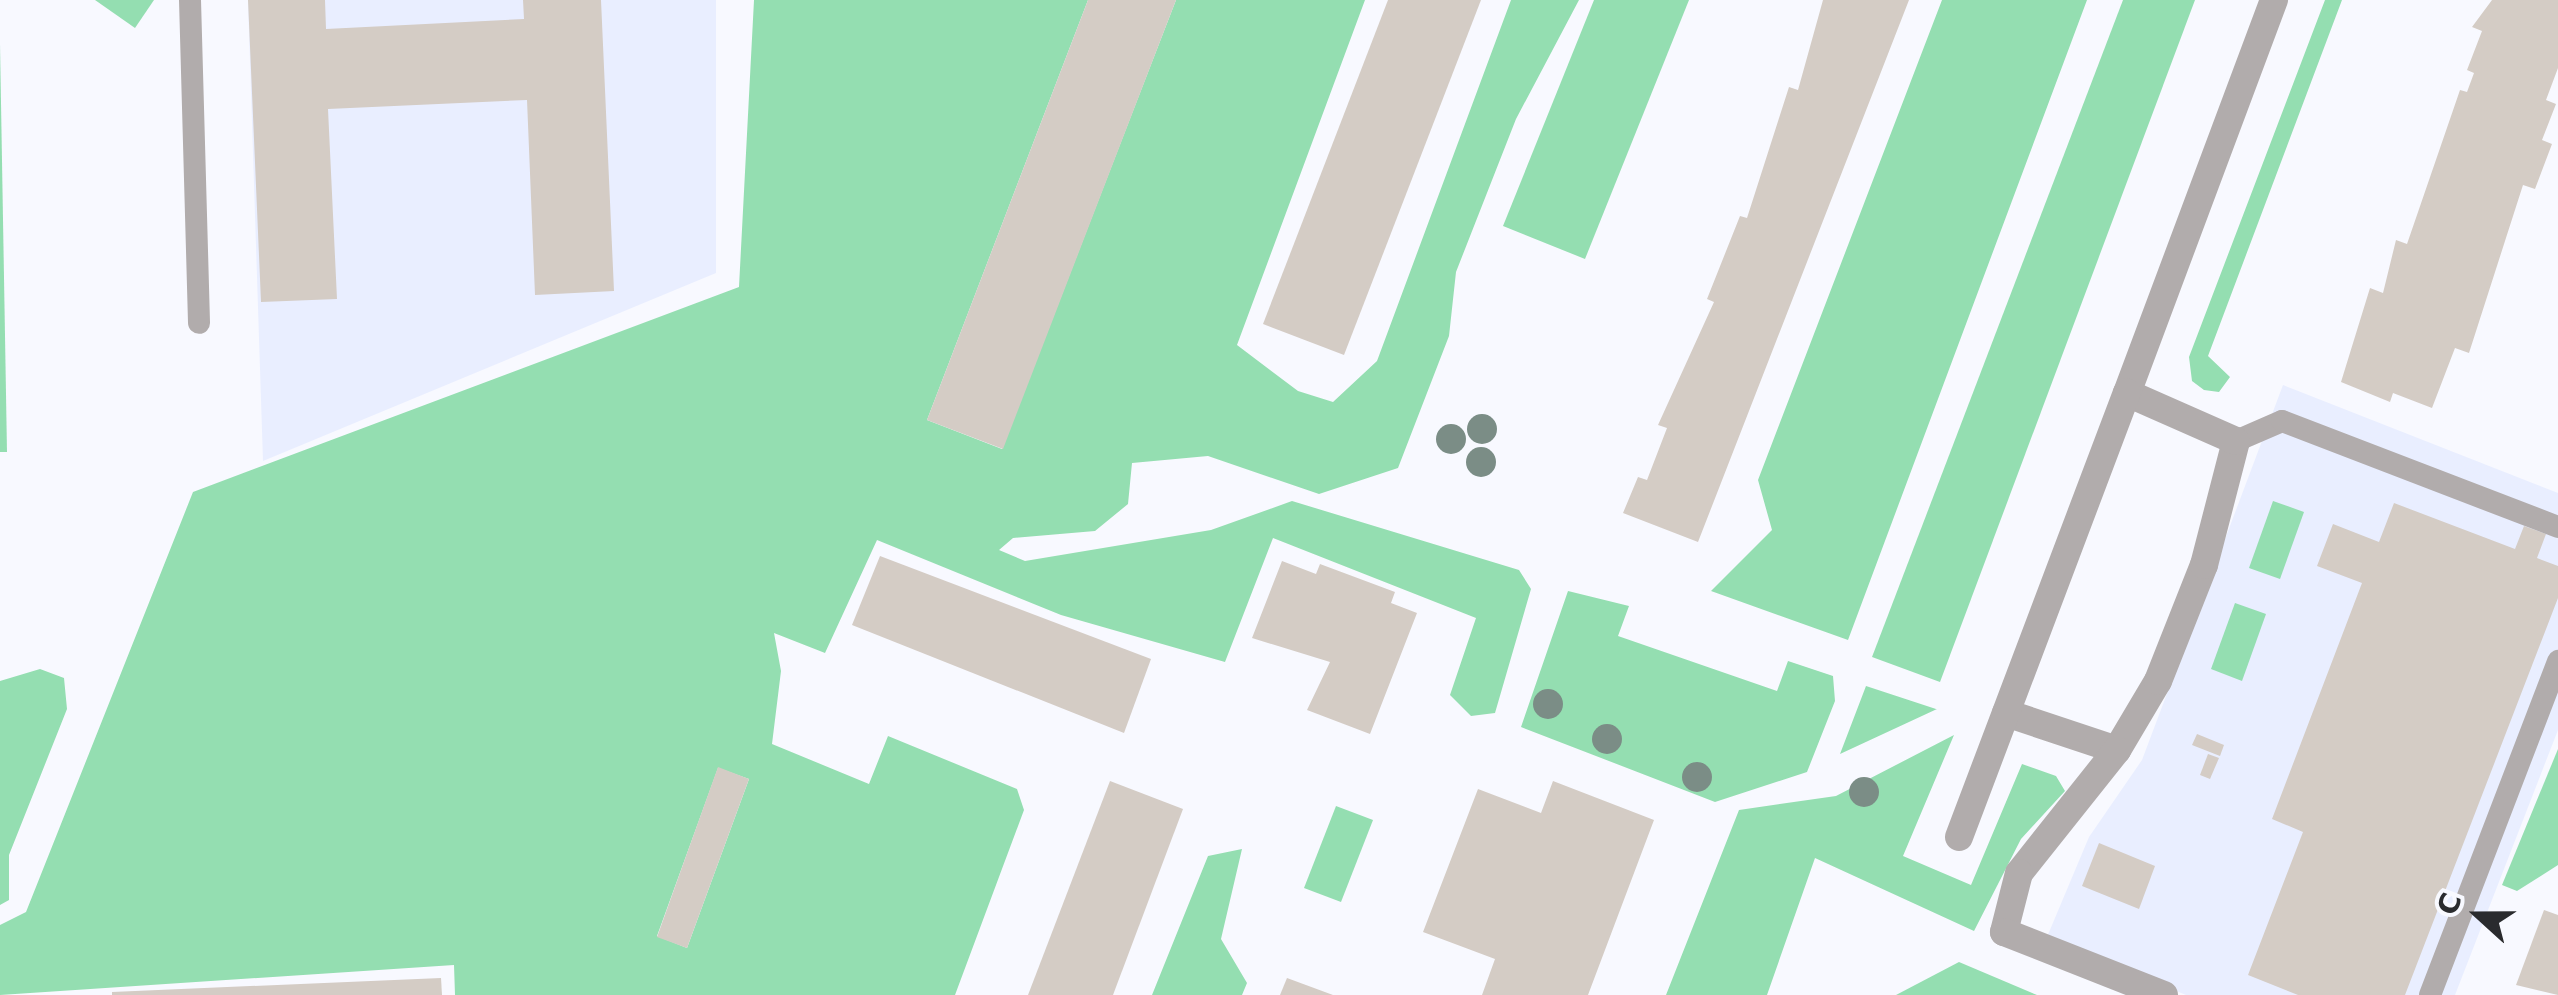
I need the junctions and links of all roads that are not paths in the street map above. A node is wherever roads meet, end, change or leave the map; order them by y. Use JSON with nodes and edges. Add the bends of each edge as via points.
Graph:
{"nodes":[{"id":1,"x":190,"y":0,"type":"edge"},
{"id":2,"x":2274,"y":0,"type":"edge"},
{"id":3,"x":198,"y":322,"type":"dead end"},
{"id":4,"x":2127,"y":394,"type":"junction"},
{"id":5,"x":2236,"y":442,"type":"junction"},
{"id":6,"x":2558,"y":527,"type":"edge"},
{"id":7,"x":2558,"y":662,"type":"edge"},
{"id":8,"x":2006,"y":713,"type":"junction"},
{"id":9,"x":2118,"y":750,"type":"junction"},
{"id":10,"x":1958,"y":838,"type":"dead end"},
{"id":11,"x":2164,"y":995,"type":"edge"},
{"id":12,"x":2430,"y":995,"type":"edge"}],
"edges":[{"from":1,"to":3,"type":"lane"},
{"from":2,"to":4,"type":"street"},
{"from":4,"to":5,"type":"street"},
{"from":4,"to":8,"type":"street"},
{"from":5,"to":6,"type":"lane","via":[[2282,420]]},
{"from":5,"to":9,"type":"street","via":[[2204,565],[2158,681]]},
{"from":7,"to":12,"type":"lane"},
{"from":8,"to":9,"type":"street"},
{"from":8,"to":10,"type":"street"},
{"from":9,"to":11,"type":"street","via":[[2019,872],[2004,932]]}]}
